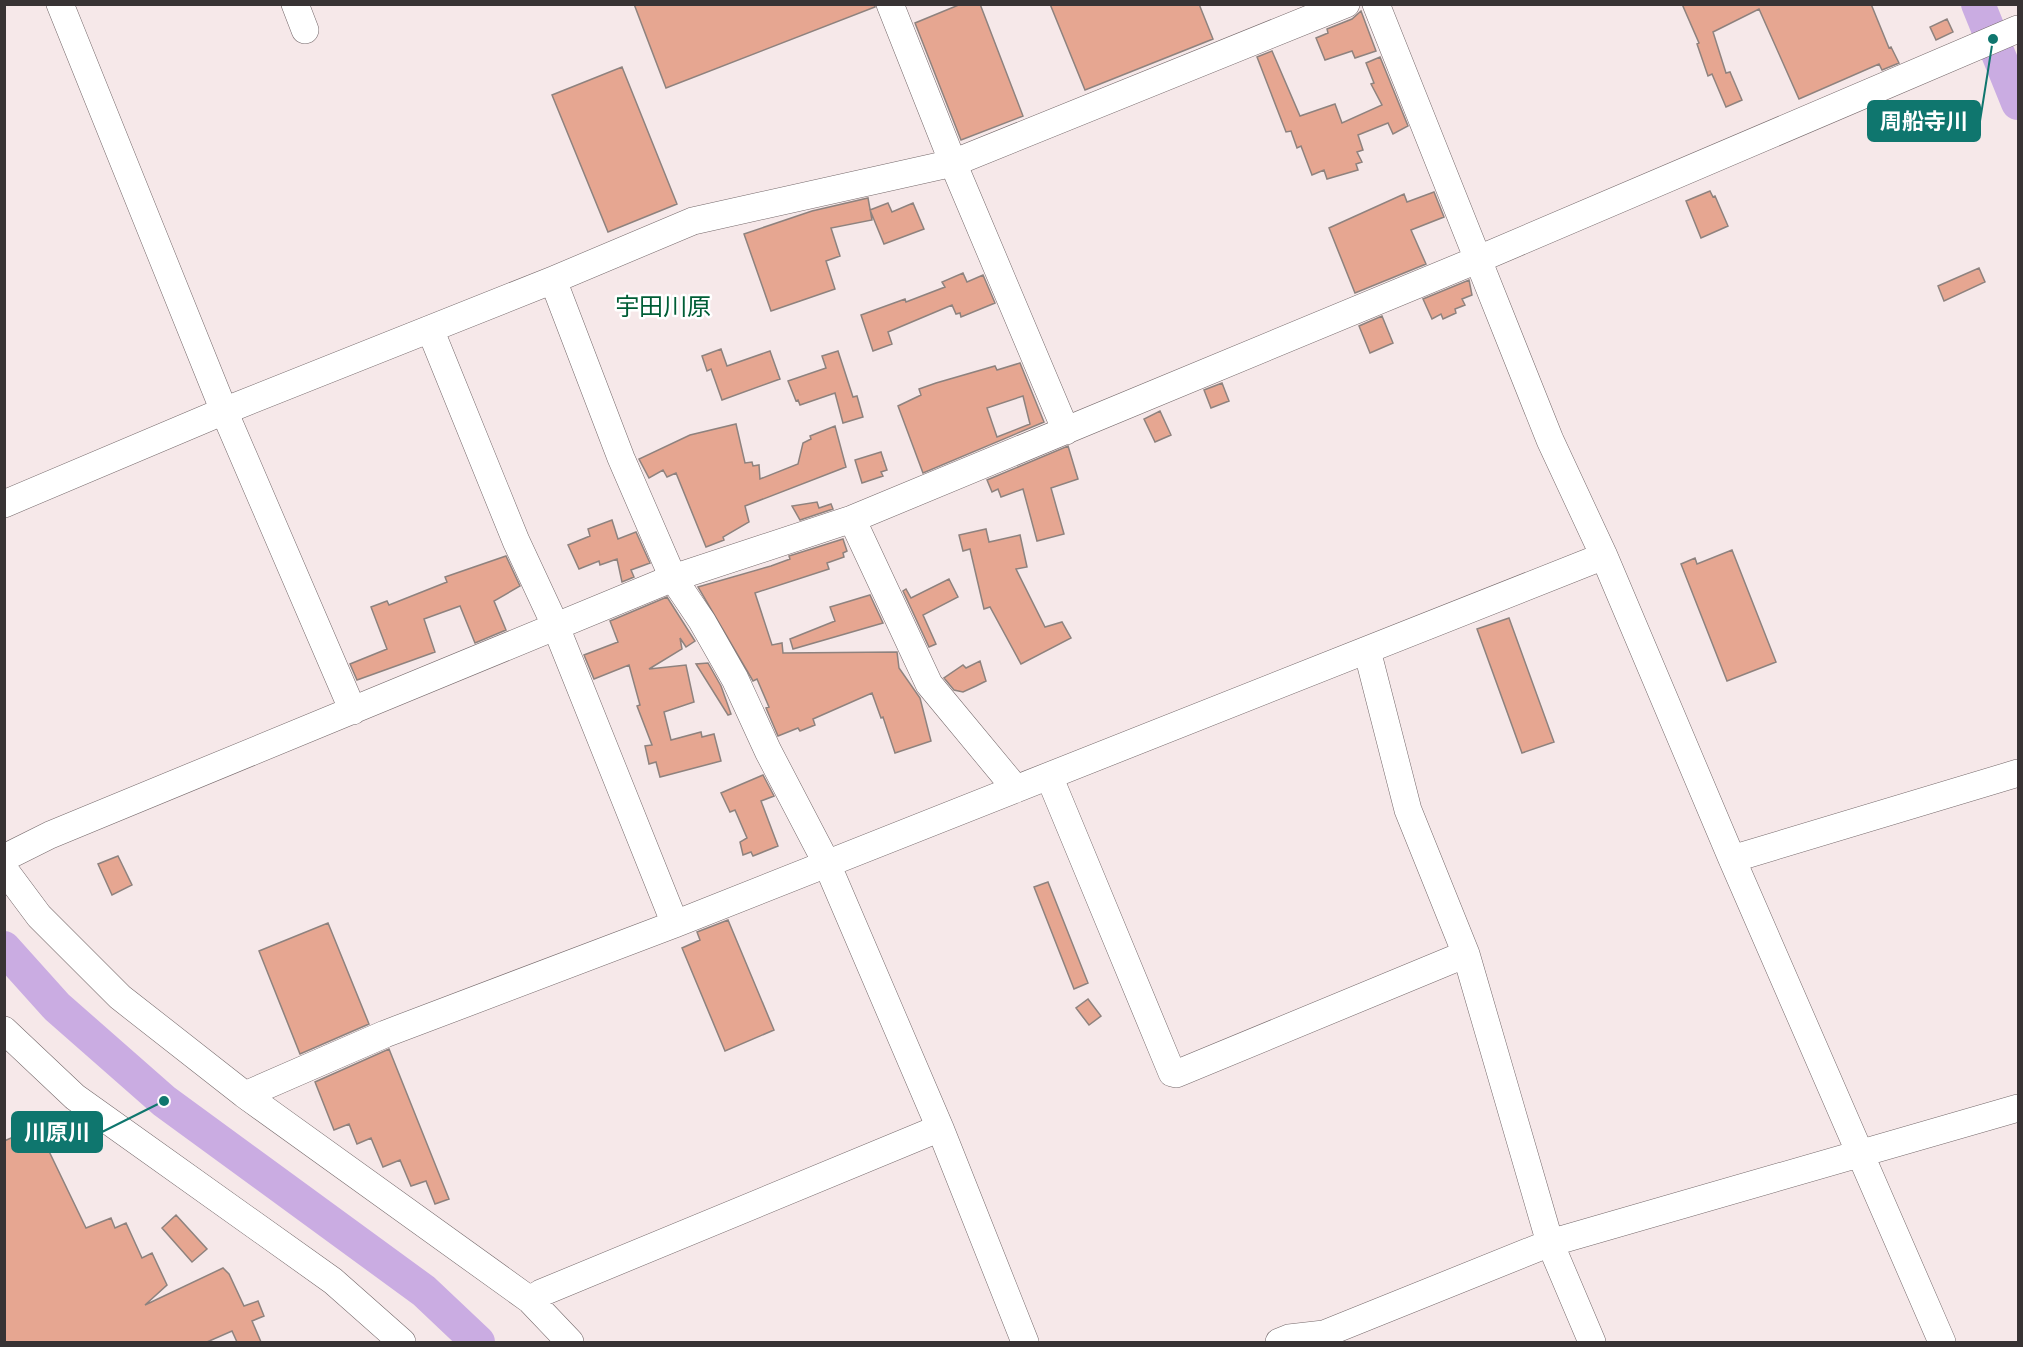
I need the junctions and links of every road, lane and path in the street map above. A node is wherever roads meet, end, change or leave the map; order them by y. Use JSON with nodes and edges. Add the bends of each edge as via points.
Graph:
{"nodes":[{"id":1,"x":60,"y":4,"type":"edge"},
{"id":2,"x":295,"y":4,"type":"edge"},
{"id":3,"x":890,"y":4,"type":"edge"},
{"id":4,"x":1346,"y":4,"type":"edge"},
{"id":5,"x":1376,"y":4,"type":"edge"},
{"id":6,"x":305,"y":30,"type":"dead end"},
{"id":7,"x":2000,"y":37,"type":"edge"},
{"id":8,"x":953,"y":163,"type":"junction"},
{"id":9,"x":1479,"y":259,"type":"junction"},
{"id":10,"x":553,"y":280,"type":"junction"},
{"id":11,"x":430,"y":329,"type":"junction"},
{"id":12,"x":224,"y":411,"type":"junction"},
{"id":13,"x":1066,"y":431,"type":"junction"},
{"id":14,"x":4,"y":504,"type":"edge"},
{"id":15,"x":852,"y":519,"type":"junction"},
{"id":16,"x":1604,"y":556,"type":"junction"},
{"id":17,"x":673,"y":578,"type":"junction"},
{"id":18,"x":556,"y":627,"type":"junction"},
{"id":19,"x":1367,"y":650,"type":"junction"},
{"id":20,"x":353,"y":711,"type":"junction"},
{"id":21,"x":2019,"y":773,"type":"edge"},
{"id":22,"x":1049,"y":776,"type":"junction"},
{"id":23,"x":1016,"y":789,"type":"junction"},
{"id":24,"x":4,"y":858,"type":"edge"},
{"id":25,"x":1732,"y":859,"type":"junction"},
{"id":26,"x":827,"y":864,"type":"junction"},
{"id":27,"x":4,"y":870,"type":"edge"},
{"id":28,"x":675,"y":924,"type":"junction"},
{"id":29,"x":1466,"y":954,"type":"junction"},
{"id":30,"x":4,"y":1030,"type":"edge"},
{"id":31,"x":245,"y":1095,"type":"junction"},
{"id":32,"x":2019,"y":1108,"type":"edge"},
{"id":33,"x":940,"y":1128,"type":"junction"},
{"id":34,"x":1859,"y":1153,"type":"junction"},
{"id":35,"x":1550,"y":1243,"type":"junction"},
{"id":36,"x":530,"y":1300,"type":"junction"},
{"id":37,"x":402,"y":1342,"type":"edge"},
{"id":38,"x":570,"y":1342,"type":"edge"},
{"id":39,"x":1025,"y":1342,"type":"edge"},
{"id":40,"x":1279,"y":1342,"type":"edge"},
{"id":41,"x":1592,"y":1342,"type":"edge"},
{"id":42,"x":1942,"y":1342,"type":"edge"}],
"edges":[{"from":1,"to":12,"type":"street"},
{"from":2,"to":6,"type":"street"},
{"from":3,"to":8,"type":"street"},
{"from":4,"to":8,"type":"street"},
{"from":5,"to":9,"type":"street"},
{"from":7,"to":9,"type":"street"},
{"from":8,"to":10,"type":"street","via":[[693,221]]},
{"from":8,"to":13,"type":"street"},
{"from":9,"to":13,"type":"street"},
{"from":9,"to":16,"type":"street","via":[[1550,440]]},
{"from":10,"to":11,"type":"street"},
{"from":10,"to":17,"type":"street","via":[[621,458]]},
{"from":11,"to":12,"type":"street"},
{"from":11,"to":18,"type":"street","via":[[516,541]]},
{"from":12,"to":14,"type":"street"},
{"from":12,"to":20,"type":"street"},
{"from":13,"to":15,"type":"street"},
{"from":15,"to":17,"type":"street"},
{"from":15,"to":23,"type":"street","via":[[929,684]]},
{"from":16,"to":19,"type":"street"},
{"from":16,"to":25,"type":"street"},
{"from":17,"to":18,"type":"street"},
{"from":17,"to":26,"type":"street","via":[[735,679]]},
{"from":18,"to":20,"type":"street"},
{"from":18,"to":28,"type":"street"},
{"from":19,"to":22,"type":"street"},
{"from":19,"to":29,"type":"street","via":[[1408,810]]},
{"from":20,"to":24,"type":"street","via":[[50,835]]},
{"from":21,"to":25,"type":"street"},
{"from":22,"to":23,"type":"street"},
{"from":22,"to":29,"type":"street","via":[[1172,1073]]},
{"from":23,"to":26,"type":"street"},
{"from":25,"to":34,"type":"street"},
{"from":26,"to":28,"type":"street"},
{"from":26,"to":33,"type":"street"},
{"from":27,"to":31,"type":"street","via":[[39,916],[120,997]]},
{"from":28,"to":31,"type":"street","via":[[385,1034]]},
{"from":29,"to":35,"type":"street"},
{"from":30,"to":37,"type":"street","via":[[75,1097],[333,1281]]},
{"from":31,"to":36,"type":"street"},
{"from":32,"to":34,"type":"street"},
{"from":33,"to":36,"type":"street"},
{"from":33,"to":39,"type":"street"},
{"from":34,"to":35,"type":"street"},
{"from":34,"to":42,"type":"street"},
{"from":35,"to":40,"type":"street","via":[[1324,1334]]},
{"from":35,"to":41,"type":"street"},
{"from":36,"to":38,"type":"street"}]}
